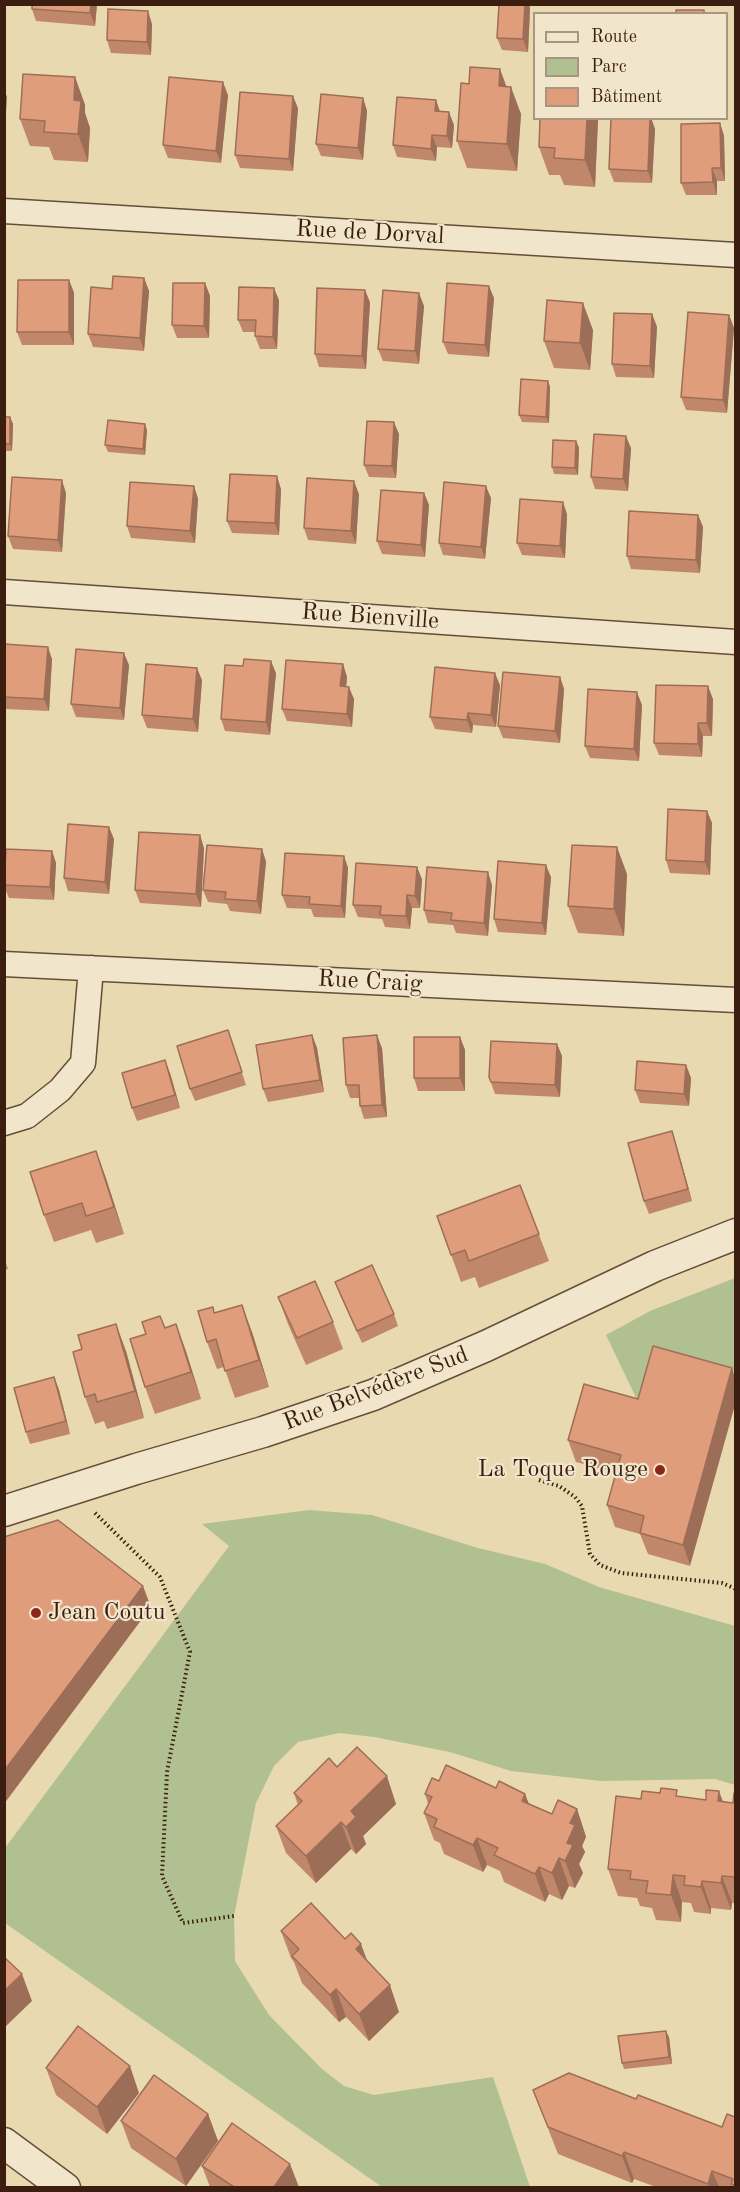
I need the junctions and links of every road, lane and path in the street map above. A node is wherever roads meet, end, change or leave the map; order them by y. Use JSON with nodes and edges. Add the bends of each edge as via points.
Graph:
{"nodes":[{"id":1,"x":4,"y":211,"type":"edge"},
{"id":2,"x":735,"y":255,"type":"edge"},
{"id":3,"x":4,"y":592,"type":"edge"},
{"id":4,"x":735,"y":642,"type":"edge"},
{"id":5,"x":4,"y":964,"type":"edge"},
{"id":6,"x":91,"y":968,"type":"junction"},
{"id":7,"x":735,"y":1000,"type":"edge"},
{"id":8,"x":4,"y":1123,"type":"edge"},
{"id":9,"x":735,"y":1234,"type":"edge"},
{"id":10,"x":539,"y":1480,"type":"dead end"},
{"id":11,"x":71,"y":1490,"type":"junction"},
{"id":12,"x":4,"y":1511,"type":"edge"},
{"id":13,"x":735,"y":1588,"type":"edge"},
{"id":14,"x":234,"y":1916,"type":"dead end"},
{"id":15,"x":4,"y":2143,"type":"edge"},
{"id":16,"x":65,"y":2187,"type":"edge"}],
"edges":[{"from":1,"to":2,"type":"street","name":"Rue de Dorval"},
{"from":3,"to":4,"type":"street","name":"Rue Bienville"},
{"from":5,"to":6,"type":"street","name":"Rue Craig"},
{"from":6,"to":7,"type":"street","name":"Rue Craig"},
{"from":6,"to":8,"type":"street","via":[[83,1063],[60,1090],[27,1116]]},
{"from":9,"to":11,"type":"street","name":"Rue Belvédère Sud","via":[[655,1266],[373,1395]]},
{"from":10,"to":13,"type":"path","via":[[559,1486],[582,1506],[590,1554],[600,1565],[621,1573],[722,1583]]},
{"from":11,"to":12,"type":"street","name":"Rue Belvédère Sud"},
{"from":11,"to":14,"type":"path","via":[[160,1577],[190,1652],[167,1772],[162,1876],[183,1923]]},
{"from":15,"to":16,"type":"street"}]}
